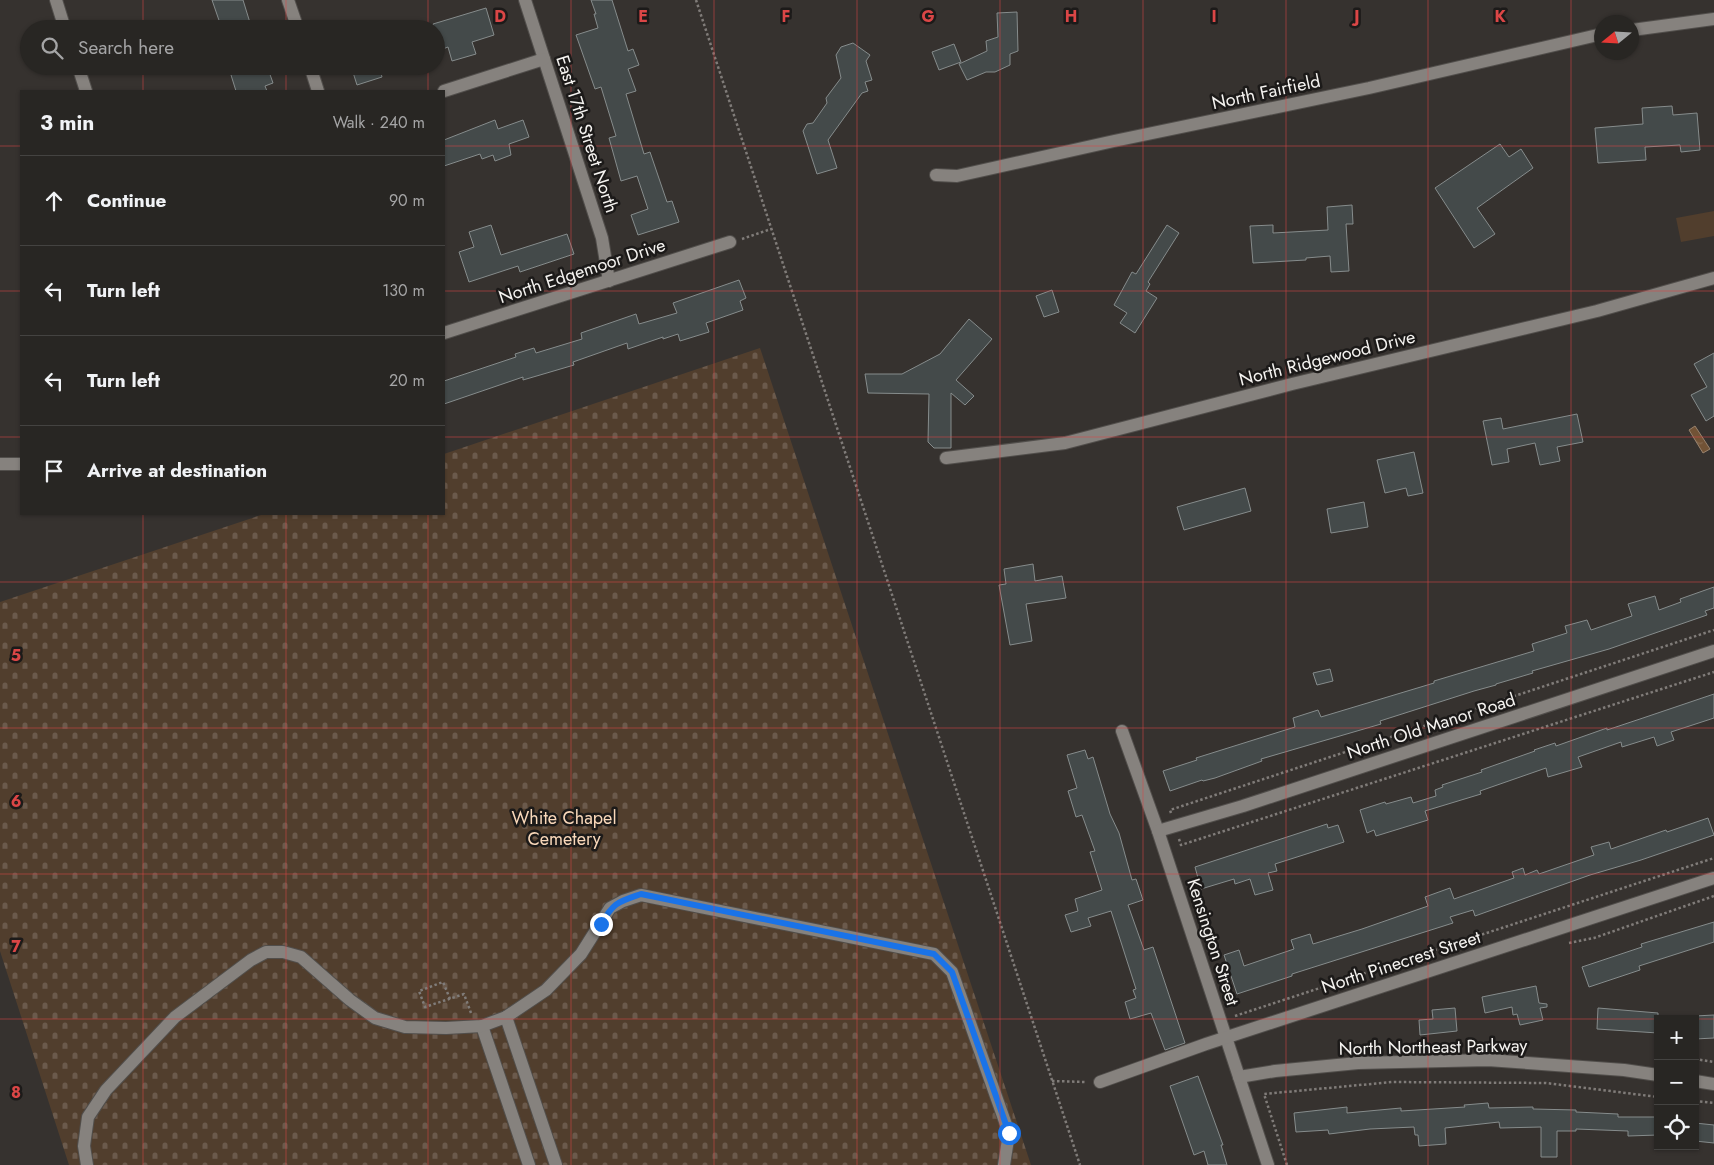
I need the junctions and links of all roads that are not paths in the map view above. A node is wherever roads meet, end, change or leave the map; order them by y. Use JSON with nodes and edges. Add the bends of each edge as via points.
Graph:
{"nodes":[{"id":1,"x":56,"y":0,"type":"edge"},
{"id":2,"x":288,"y":0,"type":"edge"},
{"id":3,"x":525,"y":0,"type":"edge"},
{"id":4,"x":1714,"y":19,"type":"edge"},
{"id":5,"x":62,"y":20,"type":"edge"},
{"id":6,"x":295,"y":20,"type":"edge"},
{"id":7,"x":1639,"y":29,"type":"edge"},
{"id":8,"x":1594,"y":36,"type":"edge"},
{"id":9,"x":544,"y":59,"type":"junction"},
{"id":10,"x":81,"y":75,"type":"edge"},
{"id":11,"x":313,"y":75,"type":"edge"},
{"id":12,"x":86,"y":90,"type":"edge"},
{"id":13,"x":318,"y":90,"type":"edge"},
{"id":14,"x":445,"y":91,"type":"edge"},
{"id":15,"x":936,"y":175,"type":"dead end"},
{"id":16,"x":730,"y":242,"type":"road end"},
{"id":17,"x":1714,"y":278,"type":"edge"},
{"id":18,"x":608,"y":281,"type":"junction"},
{"id":19,"x":445,"y":334,"type":"edge"},
{"id":20,"x":946,"y":458,"type":"dead end"},
{"id":21,"x":0,"y":464,"type":"edge"},
{"id":22,"x":20,"y":464,"type":"edge"},
{"id":23,"x":1714,"y":652,"type":"edge"},
{"id":24,"x":1122,"y":732,"type":"dead end"},
{"id":25,"x":1158,"y":831,"type":"junction"},
{"id":26,"x":1714,"y":878,"type":"edge"},
{"id":27,"x":506,"y":1017,"type":"junction"},
{"id":28,"x":479,"y":1026,"type":"junction"},
{"id":29,"x":1226,"y":1038,"type":"junction"},
{"id":30,"x":1654,"y":1074,"type":"edge"},
{"id":31,"x":1239,"y":1077,"type":"junction"},
{"id":32,"x":1100,"y":1082,"type":"road end"},
{"id":33,"x":1699,"y":1082,"type":"edge"},
{"id":34,"x":1714,"y":1084,"type":"edge"},
{"id":35,"x":88,"y":1165,"type":"edge"},
{"id":36,"x":529,"y":1165,"type":"edge"},
{"id":37,"x":556,"y":1165,"type":"edge"},
{"id":38,"x":1004,"y":1165,"type":"edge"},
{"id":39,"x":1268,"y":1165,"type":"edge"}],
"edges":[{"from":1,"to":5,"type":"street"},
{"from":2,"to":6,"type":"street"},
{"from":3,"to":9,"type":"street","name":"East 17th Street North"},
{"from":4,"to":7,"type":"street"},
{"from":8,"to":15,"type":"street","name":"North Fairfield","via":[[1369,88],[957,176]]},
{"from":9,"to":14,"type":"street"},
{"from":9,"to":18,"type":"street","name":"East 17th Street North","via":[[602,238]]},
{"from":10,"to":12,"type":"street"},
{"from":11,"to":13,"type":"street"},
{"from":16,"to":18,"type":"street","name":"North Edgemoor Drive"},
{"from":17,"to":20,"type":"street","name":"North Ridgewood Drive","via":[[1597,311],[1292,384],[1065,443]]},
{"from":18,"to":19,"type":"street","name":"North Edgemoor Drive"},
{"from":21,"to":22,"type":"street"},
{"from":23,"to":25,"type":"street","name":"North Old Manor Road"},
{"from":24,"to":25,"type":"street","name":"Kensington Street"},
{"from":25,"to":29,"type":"street","name":"Kensington Street"},
{"from":26,"to":29,"type":"street","name":"North Pinecrest Street"},
{"from":27,"to":28,"type":"street"},
{"from":27,"to":37,"type":"street"},
{"from":27,"to":38,"type":"street","via":[[546,990],[581,954],[610,908],[641,894],[934,954],[952,972],[1009,1133]]},
{"from":28,"to":35,"type":"street","via":[[405,1027],[375,1018],[300,957],[266,952],[250,960],[175,1017],[106,1090],[88,1117],[84,1146]]},
{"from":28,"to":36,"type":"street"},
{"from":29,"to":31,"type":"street","name":"Kensington Street"},
{"from":29,"to":32,"type":"street","name":"North Pinecrest Street"},
{"from":30,"to":31,"type":"street","name":"North Northeast Parkway","via":[[1488,1060],[1358,1063]]},
{"from":31,"to":39,"type":"street","name":"Kensington Street"},
{"from":33,"to":34,"type":"street"}]}
